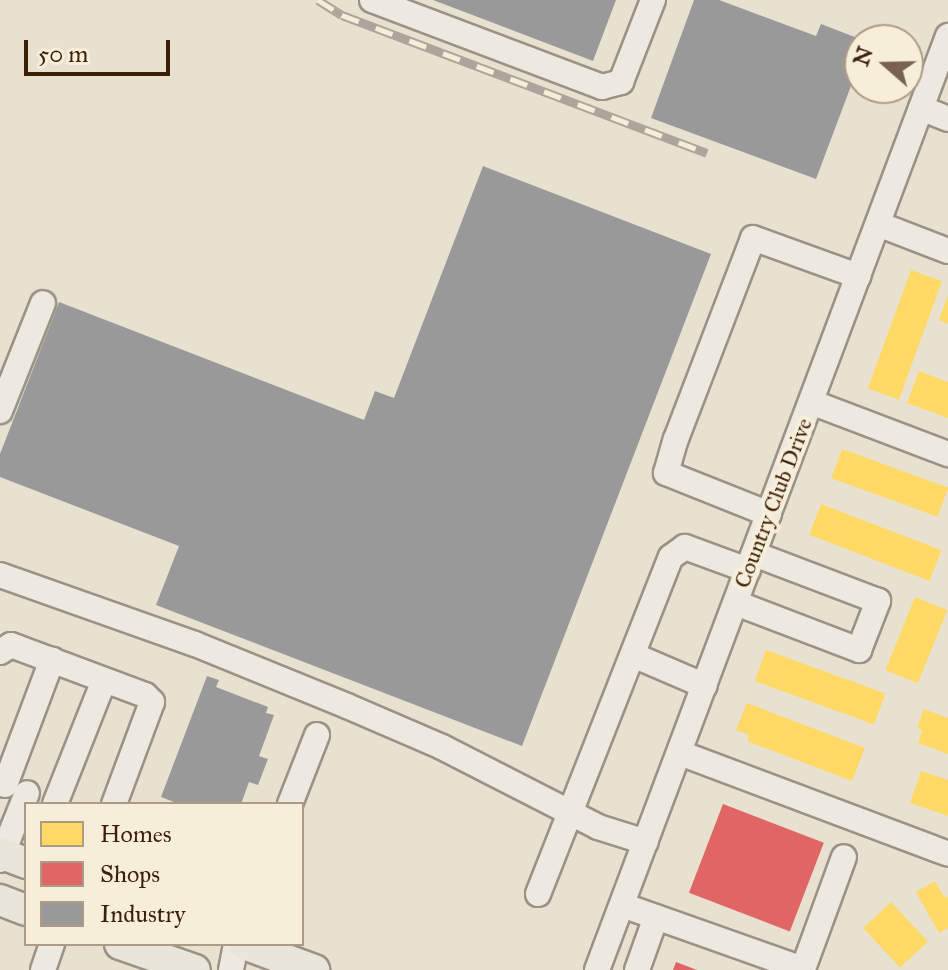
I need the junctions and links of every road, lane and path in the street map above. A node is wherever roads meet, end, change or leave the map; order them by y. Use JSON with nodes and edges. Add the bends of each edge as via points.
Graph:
{"nodes":[{"id":1,"x":372,"y":0,"type":"edge"},
{"id":2,"x":653,"y":0,"type":"edge"},
{"id":3,"x":948,"y":36,"type":"edge"},
{"id":4,"x":921,"y":108,"type":"junction"},
{"id":5,"x":948,"y":119,"type":"edge"},
{"id":6,"x":878,"y":224,"type":"junction"},
{"id":7,"x":948,"y":251,"type":"edge"},
{"id":8,"x":858,"y":276,"type":"junction"},
{"id":9,"x":43,"y":303,"type":"dead end"},
{"id":10,"x":811,"y":402,"type":"junction"},
{"id":11,"x":0,"y":411,"type":"edge"},
{"id":12,"x":948,"y":454,"type":"edge"},
{"id":13,"x":769,"y":514,"type":"junction"},
{"id":14,"x":751,"y":562,"type":"junction"},
{"id":15,"x":0,"y":575,"type":"edge"},
{"id":16,"x":736,"y":603,"type":"junction"},
{"id":17,"x":0,"y":652,"type":"edge"},
{"id":18,"x":633,"y":655,"type":"junction"},
{"id":19,"x":52,"y":660,"type":"junction"},
{"id":20,"x":104,"y":680,"type":"junction"},
{"id":21,"x":705,"y":686,"type":"junction"},
{"id":22,"x":317,"y":735,"type":"dead end"},
{"id":23,"x":680,"y":753,"type":"junction"},
{"id":24,"x":11,"y":787,"type":"edge"},
{"id":25,"x":50,"y":802,"type":"edge"},
{"id":26,"x":56,"y":802,"type":"edge"},
{"id":27,"x":115,"y":802,"type":"edge"},
{"id":28,"x":291,"y":802,"type":"edge"},
{"id":29,"x":570,"y":813,"type":"junction"},
{"id":30,"x":646,"y":842,"type":"junction"},
{"id":31,"x":948,"y":854,"type":"edge"},
{"id":32,"x":844,"y":857,"type":"dead end"},
{"id":33,"x":7,"y":858,"type":"edge"},
{"id":34,"x":538,"y":894,"type":"dead end"},
{"id":35,"x":0,"y":900,"type":"edge"},
{"id":36,"x":622,"y":905,"type":"junction"},
{"id":37,"x":24,"y":909,"type":"edge"},
{"id":38,"x":656,"y":917,"type":"junction"},
{"id":39,"x":51,"y":946,"type":"edge"},
{"id":40,"x":126,"y":946,"type":"edge"},
{"id":41,"x":236,"y":946,"type":"edge"},
{"id":42,"x":249,"y":946,"type":"edge"},
{"id":43,"x":43,"y":970,"type":"edge"},
{"id":44,"x":195,"y":970,"type":"edge"},
{"id":45,"x":231,"y":970,"type":"edge"},
{"id":46,"x":314,"y":970,"type":"edge"},
{"id":47,"x":597,"y":970,"type":"edge"},
{"id":48,"x":637,"y":970,"type":"edge"},
{"id":49,"x":802,"y":970,"type":"edge"}],
"edges":[{"from":1,"to":2,"type":"street","via":[[602,87],[621,82]]},
{"from":3,"to":4,"type":"street","name":"Country Club Drive"},
{"from":4,"to":5,"type":"street"},
{"from":4,"to":6,"type":"street","name":"Country Club Drive"},
{"from":6,"to":7,"type":"street"},
{"from":6,"to":8,"type":"street","name":"Country Club Drive"},
{"from":8,"to":10,"type":"street","name":"Country Club Drive"},
{"from":8,"to":13,"type":"street","via":[[753,238],[676,439],[666,473]]},
{"from":9,"to":11,"type":"street"},
{"from":10,"to":12,"type":"street"},
{"from":10,"to":13,"type":"street","name":"Country Club Drive"},
{"from":13,"to":14,"type":"street","name":"Country Club Drive"},
{"from":14,"to":16,"type":"street","name":"Country Club Drive"},
{"from":14,"to":16,"type":"street","via":[[878,601],[859,650]]},
{"from":14,"to":18,"type":"street","via":[[685,547],[671,557]]},
{"from":15,"to":29,"type":"street","via":[[195,644],[347,706],[442,747]]},
{"from":16,"to":21,"type":"street","name":"Country Club Drive"},
{"from":17,"to":19,"type":"street","via":[[11,645]]},
{"from":18,"to":21,"type":"street"},
{"from":18,"to":29,"type":"street"},
{"from":19,"to":20,"type":"street"},
{"from":19,"to":24,"type":"street"},
{"from":20,"to":26,"type":"street"},
{"from":20,"to":27,"type":"street","via":[[152,702]]},
{"from":21,"to":23,"type":"street","name":"Country Club Drive"},
{"from":22,"to":28,"type":"street"},
{"from":23,"to":30,"type":"street","name":"Country Club Drive"},
{"from":23,"to":31,"type":"street"},
{"from":24,"to":25,"type":"street"},
{"from":24,"to":33,"type":"street"},
{"from":29,"to":30,"type":"street"},
{"from":29,"to":34,"type":"street"},
{"from":30,"to":36,"type":"street","name":"Country Club Drive"},
{"from":32,"to":49,"type":"street"},
{"from":35,"to":37,"type":"main road"},
{"from":36,"to":38,"type":"street"},
{"from":36,"to":47,"type":"street","name":"Country Club Drive"},
{"from":38,"to":48,"type":"street"},
{"from":38,"to":49,"type":"street"},
{"from":39,"to":43,"type":"street"},
{"from":40,"to":44,"type":"main road"},
{"from":41,"to":45,"type":"street"},
{"from":42,"to":46,"type":"main road"}]}
